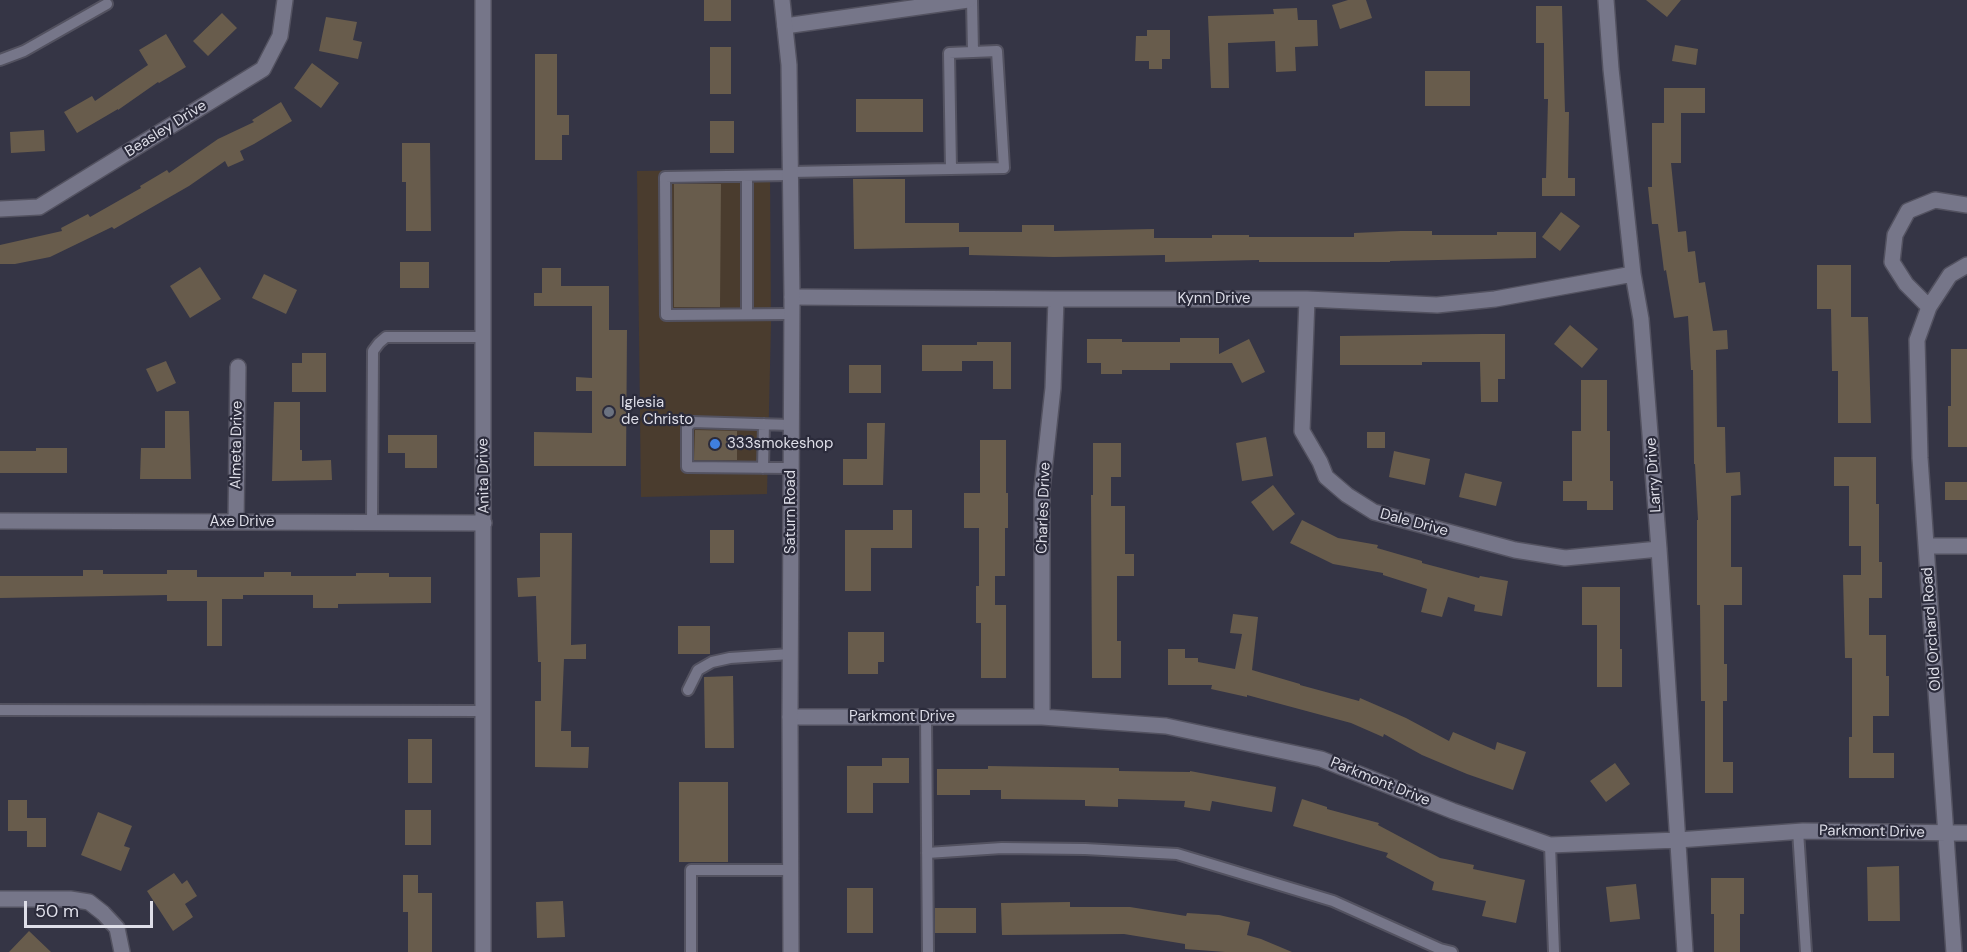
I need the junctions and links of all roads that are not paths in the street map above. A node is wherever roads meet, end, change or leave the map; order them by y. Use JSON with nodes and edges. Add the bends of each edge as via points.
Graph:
{"nodes":[{"id":1,"x":285,"y":0,"type":"edge"},
{"id":2,"x":483,"y":0,"type":"edge"},
{"id":3,"x":782,"y":0,"type":"edge"},
{"id":4,"x":970,"y":0,"type":"edge"},
{"id":5,"x":1606,"y":0,"type":"edge"},
{"id":6,"x":107,"y":4,"type":"dead end"},
{"id":7,"x":785,"y":26,"type":"junction"},
{"id":8,"x":973,"y":52,"type":"junction"},
{"id":9,"x":0,"y":60,"type":"edge"},
{"id":10,"x":951,"y":169,"type":"junction"},
{"id":11,"x":790,"y":173,"type":"junction"},
{"id":12,"x":747,"y":176,"type":"junction"},
{"id":13,"x":1967,"y":205,"type":"edge"},
{"id":14,"x":0,"y":209,"type":"edge"},
{"id":15,"x":1967,"y":265,"type":"edge"},
{"id":16,"x":1633,"y":274,"type":"junction"},
{"id":17,"x":792,"y":297,"type":"junction"},
{"id":18,"x":1307,"y":298,"type":"junction"},
{"id":19,"x":1056,"y":299,"type":"junction"},
{"id":20,"x":1929,"y":308,"type":"junction"},
{"id":21,"x":747,"y":314,"type":"junction"},
{"id":22,"x":792,"y":314,"type":"junction"},
{"id":23,"x":483,"y":337,"type":"junction"},
{"id":24,"x":238,"y":367,"type":"dead end"},
{"id":25,"x":764,"y":424,"type":"junction"},
{"id":26,"x":791,"y":425,"type":"junction"},
{"id":27,"x":763,"y":468,"type":"junction"},
{"id":28,"x":791,"y":468,"type":"junction"},
{"id":29,"x":0,"y":521,"type":"edge"},
{"id":30,"x":236,"y":522,"type":"junction"},
{"id":31,"x":372,"y":523,"type":"junction"},
{"id":32,"x":484,"y":523,"type":"junction"},
{"id":33,"x":1926,"y":546,"type":"junction"},
{"id":34,"x":1967,"y":546,"type":"edge"},
{"id":35,"x":1659,"y":549,"type":"junction"},
{"id":36,"x":790,"y":654,"type":"junction"},
{"id":37,"x":688,"y":690,"type":"dead end"},
{"id":38,"x":0,"y":710,"type":"edge"},
{"id":39,"x":484,"y":711,"type":"junction"},
{"id":40,"x":790,"y":717,"type":"junction"},
{"id":41,"x":926,"y":717,"type":"junction"},
{"id":42,"x":1042,"y":717,"type":"junction"},
{"id":43,"x":1798,"y":831,"type":"junction"},
{"id":44,"x":1946,"y":833,"type":"junction"},
{"id":45,"x":1967,"y":833,"type":"edge"},
{"id":46,"x":1678,"y":840,"type":"junction"},
{"id":47,"x":1550,"y":845,"type":"junction"},
{"id":48,"x":927,"y":853,"type":"junction"},
{"id":49,"x":791,"y":870,"type":"junction"},
{"id":50,"x":0,"y":899,"type":"edge"},
{"id":51,"x":122,"y":952,"type":"edge"},
{"id":52,"x":483,"y":952,"type":"edge"},
{"id":53,"x":691,"y":952,"type":"edge"},
{"id":54,"x":791,"y":952,"type":"edge"},
{"id":55,"x":928,"y":952,"type":"edge"},
{"id":56,"x":1452,"y":952,"type":"edge"},
{"id":57,"x":1554,"y":952,"type":"edge"},
{"id":58,"x":1685,"y":952,"type":"edge"},
{"id":59,"x":1806,"y":952,"type":"edge"},
{"id":60,"x":1954,"y":952,"type":"edge"}],
"edges":[{"from":1,"to":14,"type":"street","name":"Beasley Drive","via":[[280,36],[263,69],[39,207]]},
{"from":2,"to":23,"type":"street","name":"Anita Drive"},
{"from":3,"to":7,"type":"street","name":"Saturn Road"},
{"from":4,"to":7,"type":"street"},
{"from":4,"to":8,"type":"lane"},
{"from":5,"to":16,"type":"street","name":"Larry Drive"},
{"from":6,"to":9,"type":"lane","via":[[24,51]]},
{"from":7,"to":11,"type":"street","name":"Saturn Road"},
{"from":8,"to":10,"type":"lane","via":[[949,52]]},
{"from":8,"to":10,"type":"lane","via":[[997,51],[1004,168]]},
{"from":10,"to":11,"type":"lane"},
{"from":11,"to":12,"type":"lane"},
{"from":11,"to":17,"type":"street","name":"Saturn Road"},
{"from":12,"to":21,"type":"lane"},
{"from":12,"to":21,"type":"lane","via":[[665,177],[666,315]]},
{"from":13,"to":20,"type":"street","via":[[1935,200],[1908,211],[1895,235],[1892,262]]},
{"from":15,"to":20,"type":"street","name":"Old Orchard Road","via":[[1950,275]]},
{"from":16,"to":18,"type":"street","name":"Kynn Drive","via":[[1495,299],[1437,305]]},
{"from":16,"to":35,"type":"street","name":"Larry Drive","via":[[1641,319]]},
{"from":17,"to":19,"type":"street","name":"Kynn Drive"},
{"from":17,"to":22,"type":"street","name":"Saturn Road"},
{"from":18,"to":19,"type":"street","name":"Kynn Drive"},
{"from":18,"to":35,"type":"street","name":"Dale Drive","via":[[1302,431],[1326,477],[1347,495],[1374,512],[1515,550],[1565,558]]},
{"from":19,"to":42,"type":"street","name":"Charles Drive","via":[[1053,388],[1042,489]]},
{"from":20,"to":33,"type":"street","name":"Old Orchard Road","via":[[1917,340]]},
{"from":21,"to":22,"type":"lane"},
{"from":22,"to":26,"type":"street","name":"Saturn Road"},
{"from":23,"to":31,"type":"lane","via":[[386,337],[374,351]]},
{"from":23,"to":32,"type":"street","name":"Anita Drive"},
{"from":24,"to":30,"type":"street","name":"Almeta Drive"},
{"from":25,"to":26,"type":"lane"},
{"from":25,"to":27,"type":"lane"},
{"from":25,"to":27,"type":"lane","via":[[692,422],[687,427],[687,467]]},
{"from":26,"to":28,"type":"street","name":"Saturn Road"},
{"from":27,"to":28,"type":"lane"},
{"from":28,"to":36,"type":"street","name":"Saturn Road"},
{"from":29,"to":30,"type":"street","name":"Axe Drive"},
{"from":30,"to":31,"type":"street","name":"Axe Drive"},
{"from":31,"to":32,"type":"street","name":"Axe Drive"},
{"from":32,"to":39,"type":"street","name":"Anita Drive"},
{"from":33,"to":34,"type":"street"},
{"from":33,"to":44,"type":"street","name":"Old Orchard Road"},
{"from":35,"to":46,"type":"street","name":"Larry Drive"},
{"from":36,"to":37,"type":"lane","via":[[712,662],[698,670]]},
{"from":36,"to":40,"type":"street","name":"Saturn Road"},
{"from":38,"to":39,"type":"lane"},
{"from":39,"to":52,"type":"street","name":"Anita Drive"},
{"from":40,"to":41,"type":"street","name":"Parkmont Drive"},
{"from":40,"to":49,"type":"street","name":"Saturn Road"},
{"from":41,"to":42,"type":"street","name":"Parkmont Drive"},
{"from":41,"to":48,"type":"lane"},
{"from":42,"to":47,"type":"street","name":"Parkmont Drive","via":[[1166,726],[1321,759]]},
{"from":43,"to":44,"type":"street","name":"Parkmont Drive"},
{"from":43,"to":46,"type":"street","name":"Parkmont Drive"},
{"from":43,"to":59,"type":"lane"},
{"from":44,"to":45,"type":"street","name":"Parkmont Drive"},
{"from":44,"to":60,"type":"street","name":"Old Orchard Road"},
{"from":46,"to":47,"type":"street","name":"Parkmont Drive"},
{"from":46,"to":58,"type":"street","name":"Larry Drive"},
{"from":47,"to":57,"type":"lane"},
{"from":48,"to":55,"type":"lane"},
{"from":48,"to":56,"type":"lane","via":[[1002,848],[1177,854],[1333,901]]},
{"from":49,"to":53,"type":"lane","via":[[691,870]]},
{"from":49,"to":54,"type":"street","name":"Saturn Road"},
{"from":50,"to":51,"type":"street","via":[[89,902],[117,928]]}]}
